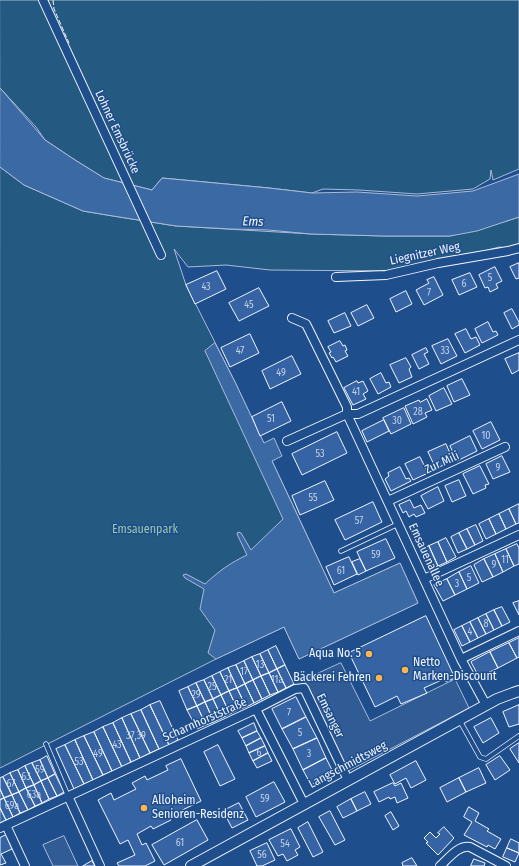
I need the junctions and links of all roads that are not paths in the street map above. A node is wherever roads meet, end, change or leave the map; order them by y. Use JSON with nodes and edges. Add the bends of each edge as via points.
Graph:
{"nodes":[{"id":1,"x":43,"y":0,"type":"edge"},
{"id":2,"x":519,"y":248,"type":"edge"},
{"id":3,"x":161,"y":255,"type":"dead end"},
{"id":4,"x":336,"y":277,"type":"dead end"},
{"id":5,"x":292,"y":318,"type":"dead end"},
{"id":6,"x":519,"y":340,"type":"edge"},
{"id":7,"x":347,"y":414,"type":"junction"},
{"id":8,"x":287,"y":441,"type":"dead end"},
{"id":9,"x":505,"y":447,"type":"dead end"},
{"id":10,"x":388,"y":501,"type":"junction"},
{"id":11,"x":398,"y":523,"type":"junction"},
{"id":12,"x":519,"y":535,"type":"edge"},
{"id":13,"x":341,"y":550,"type":"dead end"},
{"id":14,"x":424,"y":579,"type":"junction"},
{"id":15,"x":519,"y":631,"type":"edge"},
{"id":16,"x":461,"y":659,"type":"junction"},
{"id":17,"x":519,"y":692,"type":"edge"},
{"id":18,"x":486,"y":705,"type":"junction"},
{"id":19,"x":256,"y":709,"type":"junction"},
{"id":20,"x":460,"y":720,"type":"junction"},
{"id":21,"x":519,"y":736,"type":"edge"},
{"id":22,"x":46,"y":744,"type":"dead end"},
{"id":23,"x":348,"y":780,"type":"junction"},
{"id":24,"x":68,"y":796,"type":"junction"},
{"id":25,"x":304,"y":804,"type":"junction"},
{"id":26,"x":3,"y":826,"type":"edge"},
{"id":27,"x":25,"y":866,"type":"edge"},
{"id":28,"x":100,"y":866,"type":"edge"},
{"id":29,"x":191,"y":866,"type":"edge"},
{"id":30,"x":440,"y":866,"type":"edge"},
{"id":31,"x":506,"y":866,"type":"edge"}],
"edges":[{"from":1,"to":3,"type":"street","name":"Lohner Emsbrücke"},
{"from":2,"to":4,"type":"street","name":"Liegnitzer Weg","via":[[386,275]]},
{"from":5,"to":7,"type":"street","name":"Emsauenallee","via":[[306,324],[347,407]]},
{"from":6,"to":7,"type":"street","via":[[358,414]]},
{"from":7,"to":8,"type":"street"},
{"from":7,"to":10,"type":"street","name":"Emsauenallee"},
{"from":9,"to":10,"type":"street","name":"Zur Mili"},
{"from":10,"to":11,"type":"street","name":"Emsauenallee"},
{"from":11,"to":13,"type":"lane"},
{"from":11,"to":14,"type":"street","name":"Emsauenallee"},
{"from":12,"to":14,"type":"street"},
{"from":14,"to":16,"type":"street","name":"Emsauenallee"},
{"from":15,"to":16,"type":"street"},
{"from":16,"to":18,"type":"street","name":"Emsauenallee"},
{"from":17,"to":18,"type":"street","name":"Langschmidtsweg"},
{"from":18,"to":20,"type":"street","name":"Langschmidtsweg"},
{"from":19,"to":23,"type":"street","name":"Emsanger","via":[[295,689],[304,688]]},
{"from":19,"to":24,"type":"street","name":"Scharnhorststraße"},
{"from":19,"to":25,"type":"street","name":"Scharnhorststraße"},
{"from":20,"to":21,"type":"lane","via":[[480,757],[486,759]]},
{"from":20,"to":23,"type":"street","name":"Langschmidtsweg"},
{"from":22,"to":24,"type":"lane"},
{"from":23,"to":25,"type":"street","name":"Langschmidtsweg"},
{"from":24,"to":26,"type":"street","name":"Scharnhorststraße"},
{"from":24,"to":28,"type":"street"},
{"from":25,"to":29,"type":"street","name":"Langschmidtsweg"},
{"from":26,"to":27,"type":"street","name":"Scharnhorststraße"},
{"from":30,"to":31,"type":"street","via":[[464,846]]}]}
